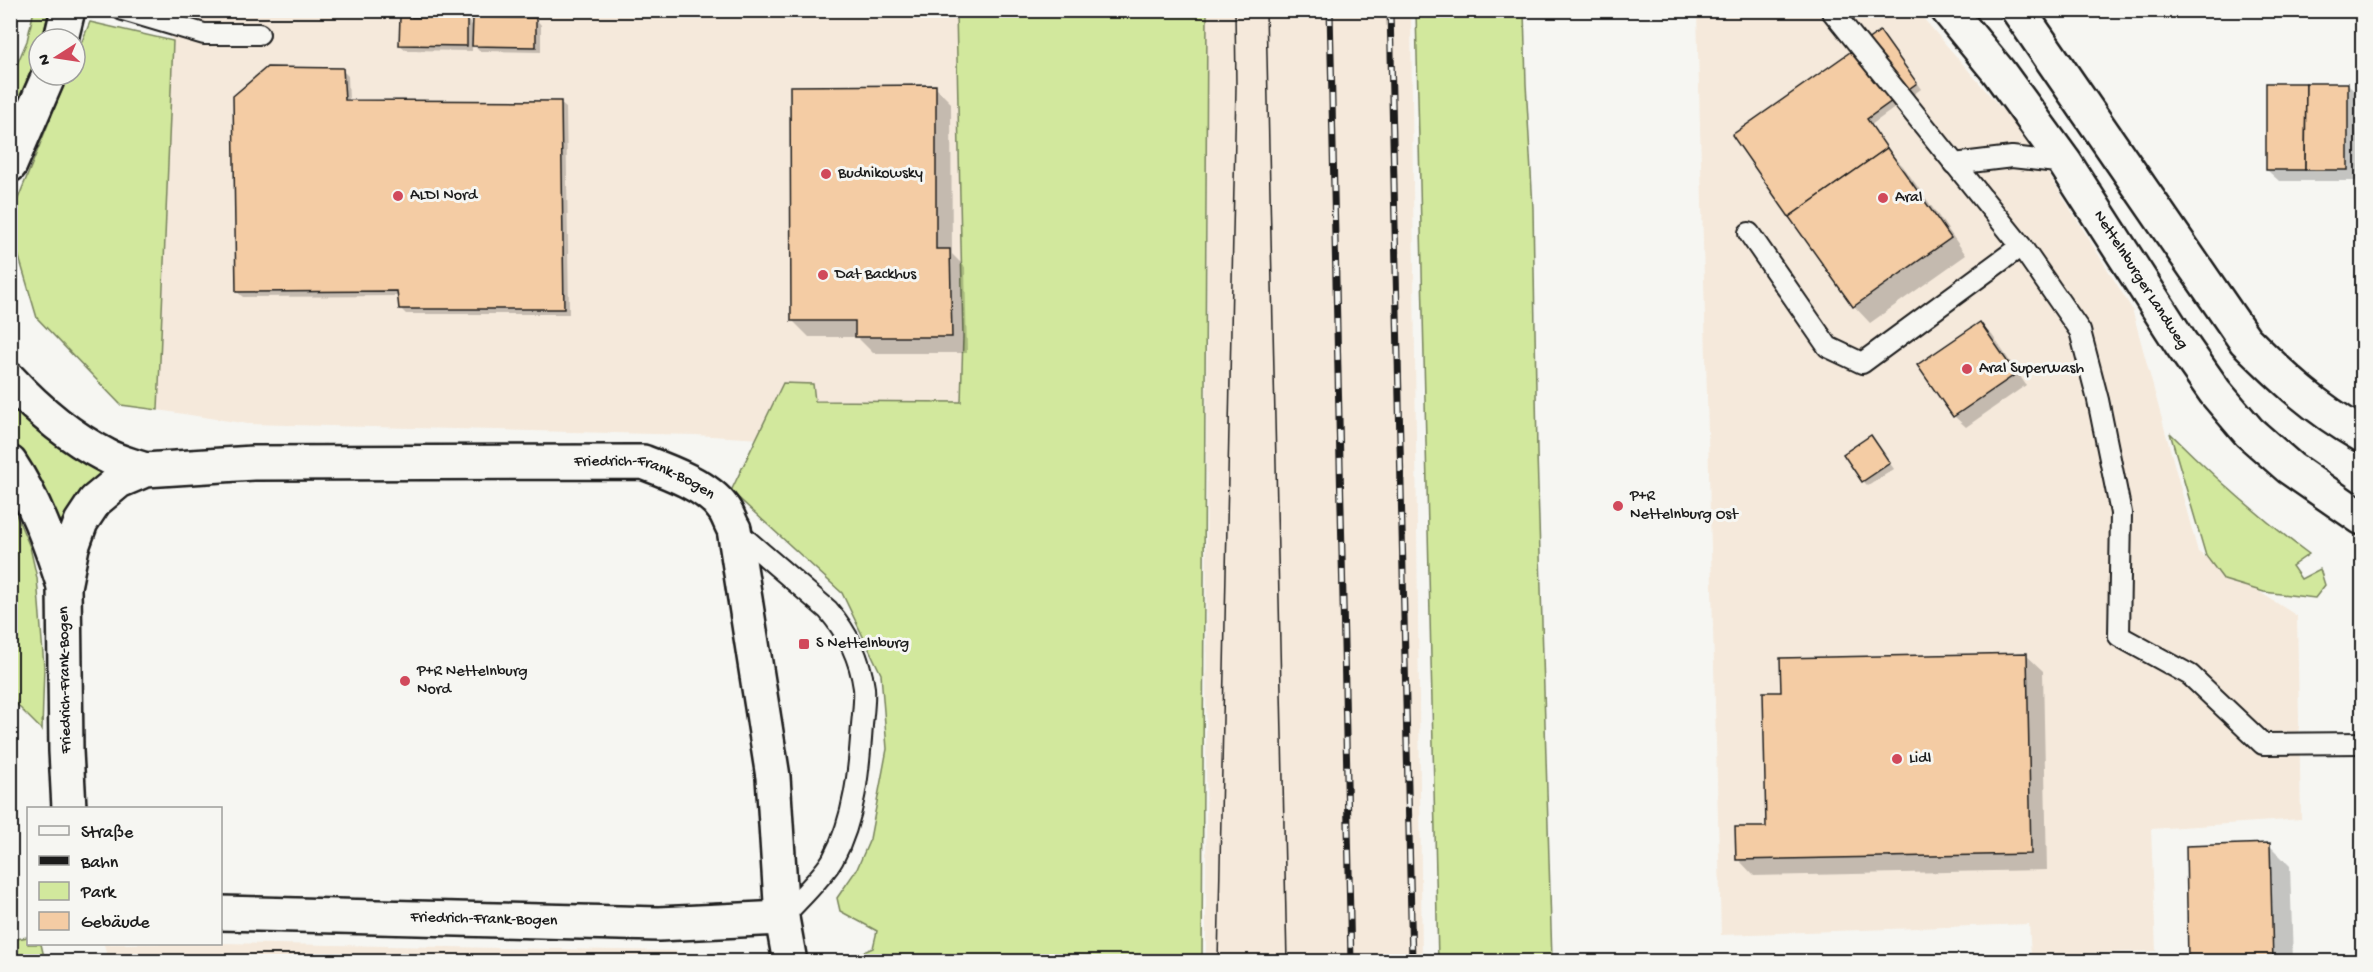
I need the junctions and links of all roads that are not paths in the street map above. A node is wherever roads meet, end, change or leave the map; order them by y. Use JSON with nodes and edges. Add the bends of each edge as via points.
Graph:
{"nodes":[{"id":1,"x":68,"y":10,"type":"edge"},
{"id":2,"x":123,"y":10,"type":"edge"},
{"id":3,"x":1831,"y":10,"type":"edge"},
{"id":4,"x":1948,"y":10,"type":"edge"},
{"id":5,"x":2018,"y":10,"type":"edge"},
{"id":6,"x":64,"y":27,"type":"edge"},
{"id":7,"x":259,"y":34,"type":"dead end"},
{"id":8,"x":44,"y":87,"type":"edge"},
{"id":9,"x":2065,"y":163,"type":"junction"},
{"id":10,"x":1954,"y":164,"type":"junction"},
{"id":11,"x":10,"y":165,"type":"edge"},
{"id":12,"x":1749,"y":233,"type":"dead end"},
{"id":13,"x":2021,"y":246,"type":"junction"},
{"id":14,"x":10,"y":380,"type":"edge"},
{"id":15,"x":2362,"y":435,"type":"edge"},
{"id":16,"x":10,"y":463,"type":"edge"},
{"id":17,"x":145,"y":470,"type":"junction"},
{"id":18,"x":2362,"y":518,"type":"edge"},
{"id":19,"x":734,"y":530,"type":"junction"},
{"id":20,"x":64,"y":587,"type":"junction"},
{"id":21,"x":2362,"y":743,"type":"edge"},
{"id":22,"x":69,"y":807,"type":"edge"},
{"id":23,"x":222,"y":913,"type":"edge"},
{"id":24,"x":782,"y":918,"type":"junction"},
{"id":25,"x":790,"y":962,"type":"edge"}],
"edges":[{"from":1,"to":6,"type":"street"},
{"from":2,"to":7,"type":"lane","via":[[204,34]]},
{"from":3,"to":10,"type":"lane"},
{"from":4,"to":9,"type":"street","name":"Nettelnburger Landweg"},
{"from":5,"to":15,"type":"street","via":[[2245,340],[2289,384],[2329,416]]},
{"from":8,"to":11,"type":"street"},
{"from":9,"to":10,"type":"lane","via":[[2012,157]]},
{"from":9,"to":18,"type":"street","name":"Nettelnburger Landweg","via":[[2180,342],[2249,432],[2290,468]]},
{"from":10,"to":13,"type":"lane"},
{"from":12,"to":13,"type":"lane","via":[[1828,347],[1862,363]]},
{"from":13,"to":21,"type":"lane","via":[[2080,331],[2098,400],[2121,513],[2119,636],[2190,675],[2263,744]]},
{"from":14,"to":17,"type":"street","name":"Friedrich-Frank-Bogen","via":[[69,433],[106,456]]},
{"from":16,"to":20,"type":"street","name":"Friedrich-Frank-Bogen","via":[[44,525]]},
{"from":17,"to":19,"type":"street","name":"Friedrich-Frank-Bogen","via":[[253,463],[643,462],[699,488],[723,507]]},
{"from":17,"to":20,"type":"street","name":"Friedrich-Frank-Bogen","via":[[119,481],[88,510],[72,547]]},
{"from":19,"to":24,"type":"street","name":"Friedrich-Frank-Bogen","via":[[773,777]]},
{"from":19,"to":24,"type":"lane","via":[[839,623],[856,655],[864,690],[860,762],[842,838],[832,861]]},
{"from":20,"to":22,"type":"street","name":"Friedrich-Frank-Bogen"},
{"from":23,"to":24,"type":"street","name":"Friedrich-Frank-Bogen","via":[[659,924]]},
{"from":24,"to":25,"type":"street","name":"Friedrich-Frank-Bogen"}]}
